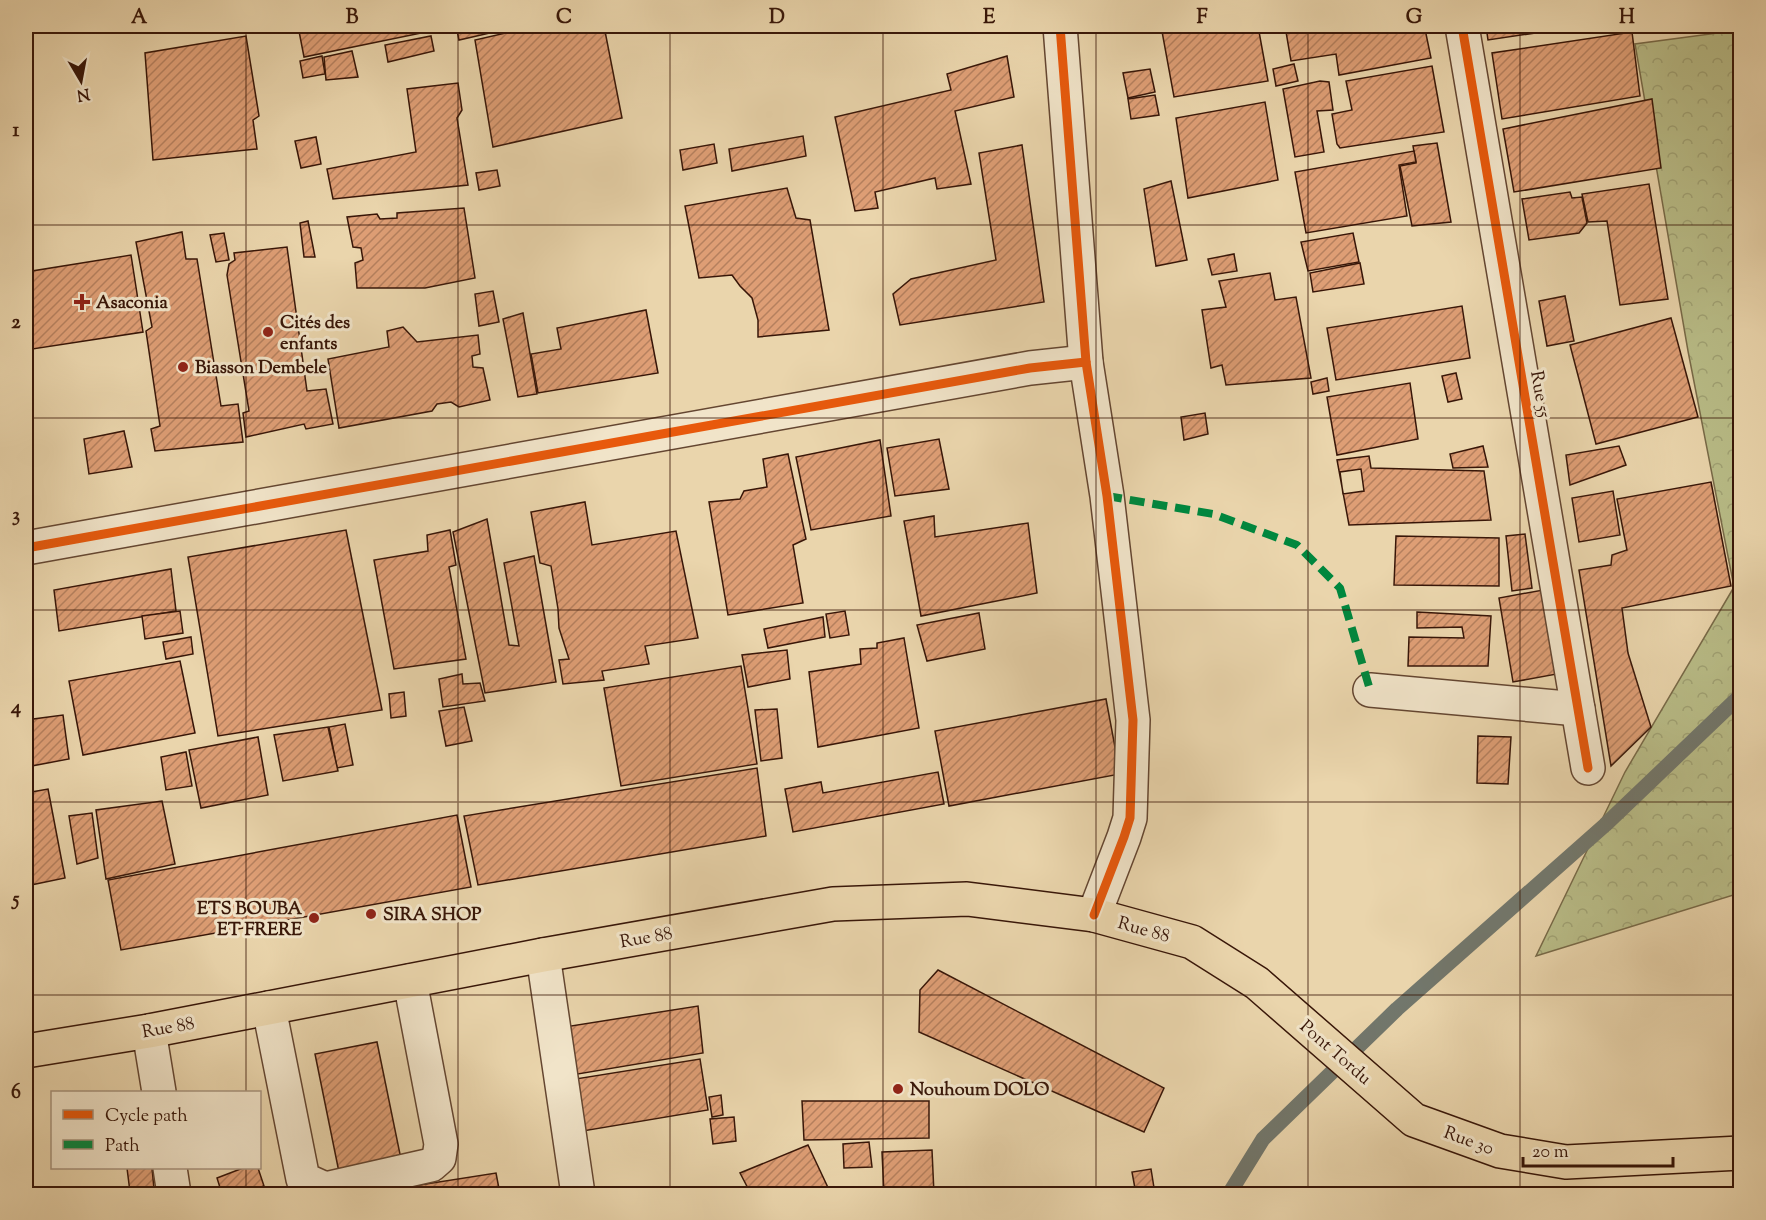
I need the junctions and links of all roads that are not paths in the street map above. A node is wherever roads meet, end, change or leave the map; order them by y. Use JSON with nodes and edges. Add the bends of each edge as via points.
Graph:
{"nodes":[{"id":1,"x":1060,"y":26,"type":"edge"},
{"id":2,"x":1462,"y":26,"type":"edge"},
{"id":3,"x":1086,"y":362,"type":"junction"},
{"id":4,"x":26,"y":548,"type":"edge"},
{"id":5,"x":1370,"y":690,"type":"dead end"},
{"id":6,"x":1578,"y":709,"type":"junction"},
{"id":7,"x":1588,"y":768,"type":"dead end"},
{"id":8,"x":1094,"y":915,"type":"junction"},
{"id":9,"x":543,"y":955,"type":"junction"},
{"id":10,"x":410,"y":981,"type":"junction"},
{"id":11,"x":1257,"y":983,"type":"joint"},
{"id":12,"x":269,"y":1008,"type":"junction"},
{"id":13,"x":150,"y":1031,"type":"junction"},
{"id":14,"x":26,"y":1051,"type":"edge"},
{"id":15,"x":159,"y":1091,"type":"edge"},
{"id":16,"x":1414,"y":1120,"type":"joint"},
{"id":17,"x":1740,"y":1153,"type":"edge"},
{"id":18,"x":170,"y":1169,"type":"edge"},
{"id":19,"x":174,"y":1194,"type":"edge"},
{"id":20,"x":578,"y":1194,"type":"edge"}],
"edges":[{"from":1,"to":3,"type":"street"},
{"from":2,"to":6,"type":"street","name":"Rue 55"},
{"from":3,"to":4,"type":"street","via":[[1030,368]]},
{"from":3,"to":8,"type":"street","via":[[1107,496],[1133,720],[1130,818]]},
{"from":5,"to":6,"type":"street"},
{"from":6,"to":7,"type":"street","name":"Rue 55"},
{"from":8,"to":9,"type":"main road","name":"Rue 88","via":[[967,899],[833,903]]},
{"from":8,"to":11,"type":"main road","name":"Rue 88","via":[[1191,942]]},
{"from":9,"to":10,"type":"main road","name":"Rue 88"},
{"from":9,"to":20,"type":"street"},
{"from":10,"to":12,"type":"main road","name":"Rue 88"},
{"from":10,"to":12,"type":"street","via":[[441,1144],[439,1158],[431,1165],[325,1190],[303,1179]]},
{"from":11,"to":16,"type":"main road","name":"Pont Tordu"},
{"from":12,"to":13,"type":"main road","name":"Rue 88"},
{"from":13,"to":14,"type":"main road","name":"Rue 88"},
{"from":13,"to":15,"type":"street"},
{"from":16,"to":17,"type":"main road","name":"Rue 30","via":[[1500,1151],[1566,1162]]},
{"from":18,"to":19,"type":"street"}]}
